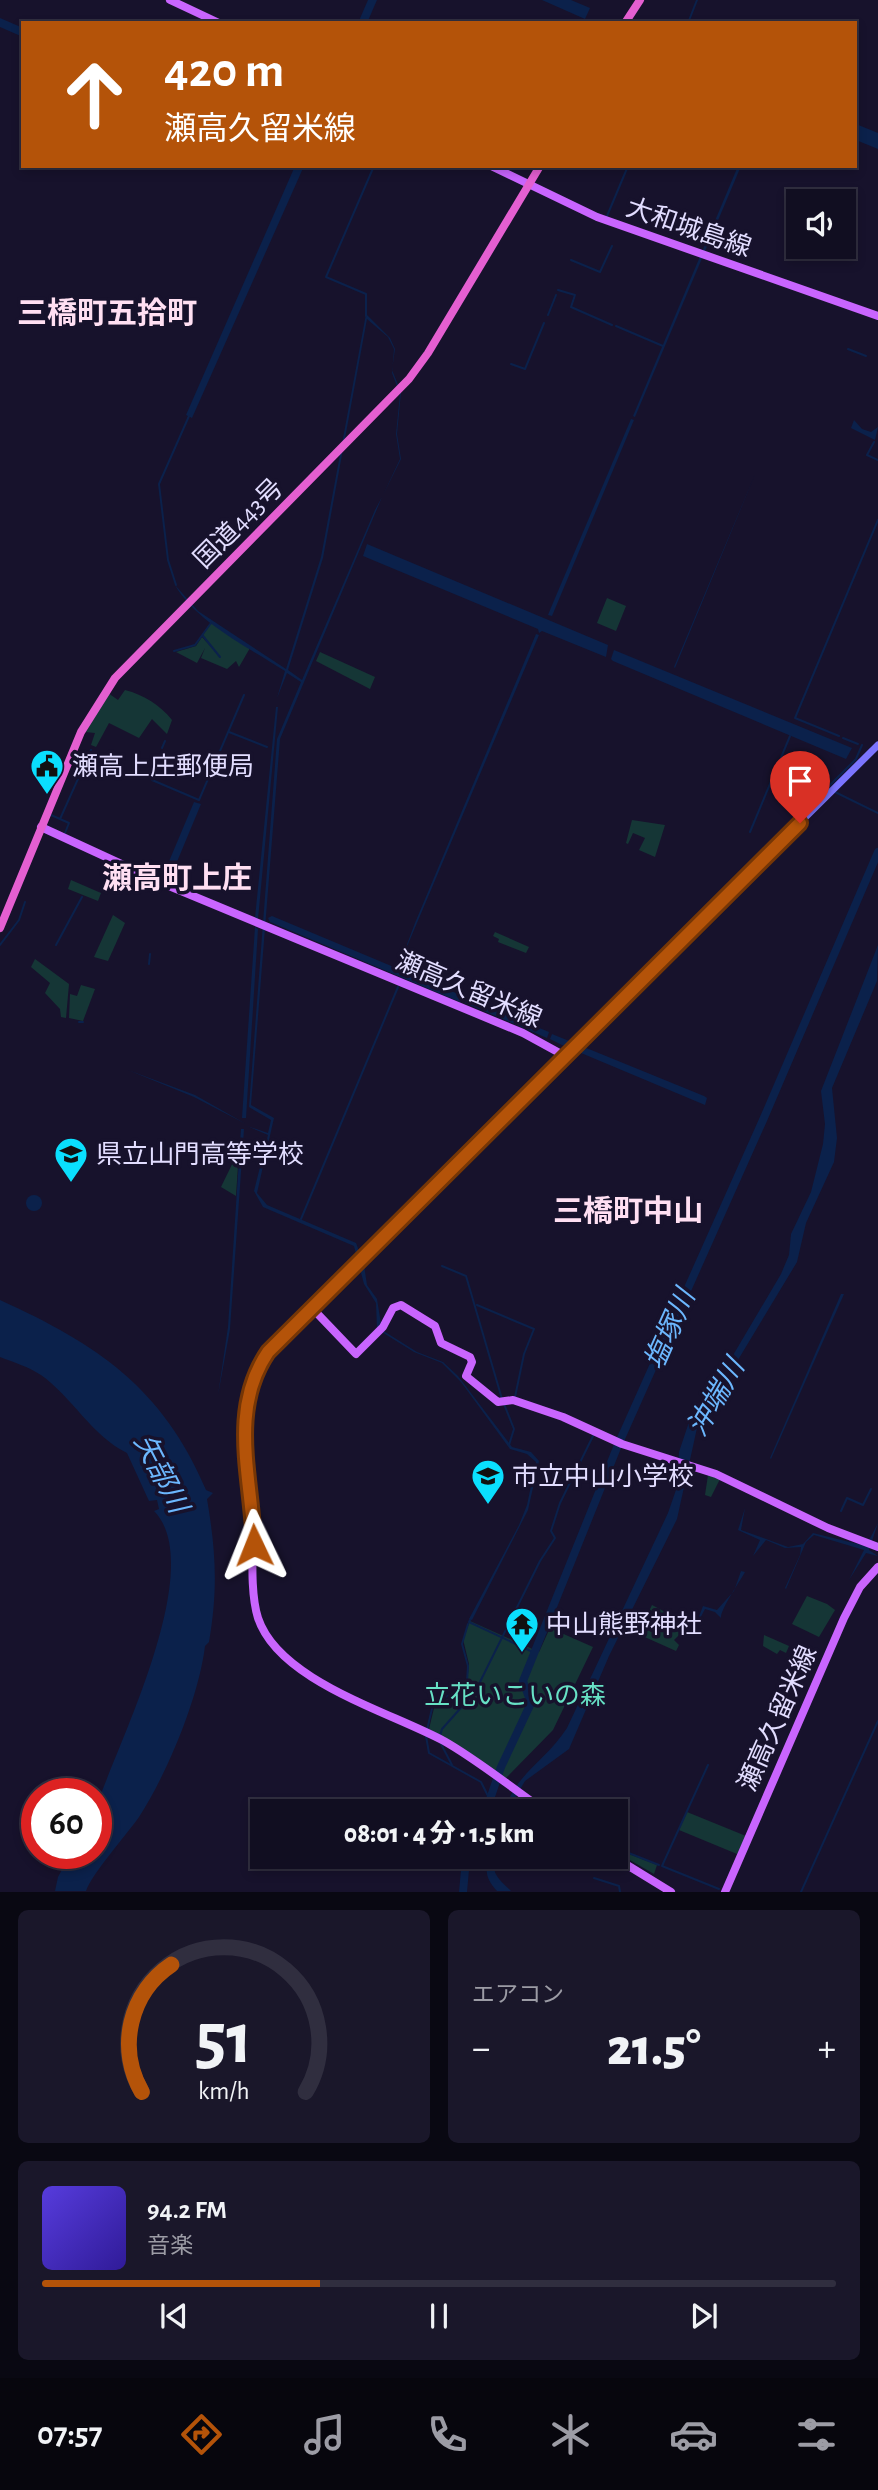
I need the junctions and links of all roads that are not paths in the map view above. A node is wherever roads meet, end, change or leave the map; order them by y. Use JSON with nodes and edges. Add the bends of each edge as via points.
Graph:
{"nodes":[{"id":1,"x":170,"y":0,"type":"edge"},
{"id":2,"x":640,"y":0,"type":"edge"},
{"id":3,"x":215,"y":21,"type":"edge"},
{"id":4,"x":626,"y":21,"type":"edge"},
{"id":5,"x":495,"y":168,"type":"edge"},
{"id":6,"x":539,"y":168,"type":"edge"},
{"id":7,"x":529,"y":186,"type":"junction"},
{"id":8,"x":878,"y":316,"type":"edge"},
{"id":9,"x":878,"y":745,"type":"edge"},
{"id":10,"x":41,"y":827,"type":"junction"},
{"id":11,"x":0,"y":928,"type":"edge"},
{"id":12,"x":565,"y":1056,"type":"junction"},
{"id":13,"x":312,"y":1308,"type":"junction"},
{"id":14,"x":878,"y":1547,"type":"edge"},
{"id":15,"x":878,"y":1567,"type":"edge"},
{"id":16,"x":528,"y":1799,"type":"edge"},
{"id":17,"x":628,"y":1866,"type":"edge"},
{"id":18,"x":671,"y":1892,"type":"edge"},
{"id":19,"x":725,"y":1892,"type":"edge"}],
"edges":[{"from":1,"to":3,"type":"main road"},
{"from":2,"to":4,"type":"highway"},
{"from":5,"to":7,"type":"main road","name":"大和城島線"},
{"from":6,"to":7,"type":"highway","name":"国道443号"},
{"from":7,"to":8,"type":"main road","name":"大和城島線","via":[[597,217]]},
{"from":7,"to":10,"type":"highway","name":"国道443号","via":[[409,379],[115,678],[81,732]]},
{"from":9,"to":12,"type":"main road"},
{"from":10,"to":11,"type":"highway","name":"国道443号"},
{"from":10,"to":12,"type":"main road","name":"瀬高久留米線","via":[[263,926],[523,1033]]},
{"from":12,"to":13,"type":"main road","name":"瀬高久留米線"},
{"from":13,"to":14,"type":"main road","via":[[356,1354],[383,1327],[393,1308],[401,1305],[435,1326],[441,1343],[470,1357],[466,1376],[498,1402],[513,1400],[622,1444],[730,1480]]},
{"from":13,"to":16,"type":"main road","name":"瀬高久留米線","via":[[268,1352],[253,1376],[244,1404],[258,1618],[279,1654],[300,1671],[444,1742]]},
{"from":15,"to":19,"type":"main road","name":"瀬高久留米線","via":[[860,1587],[844,1618]]},
{"from":17,"to":18,"type":"main road"}]}
